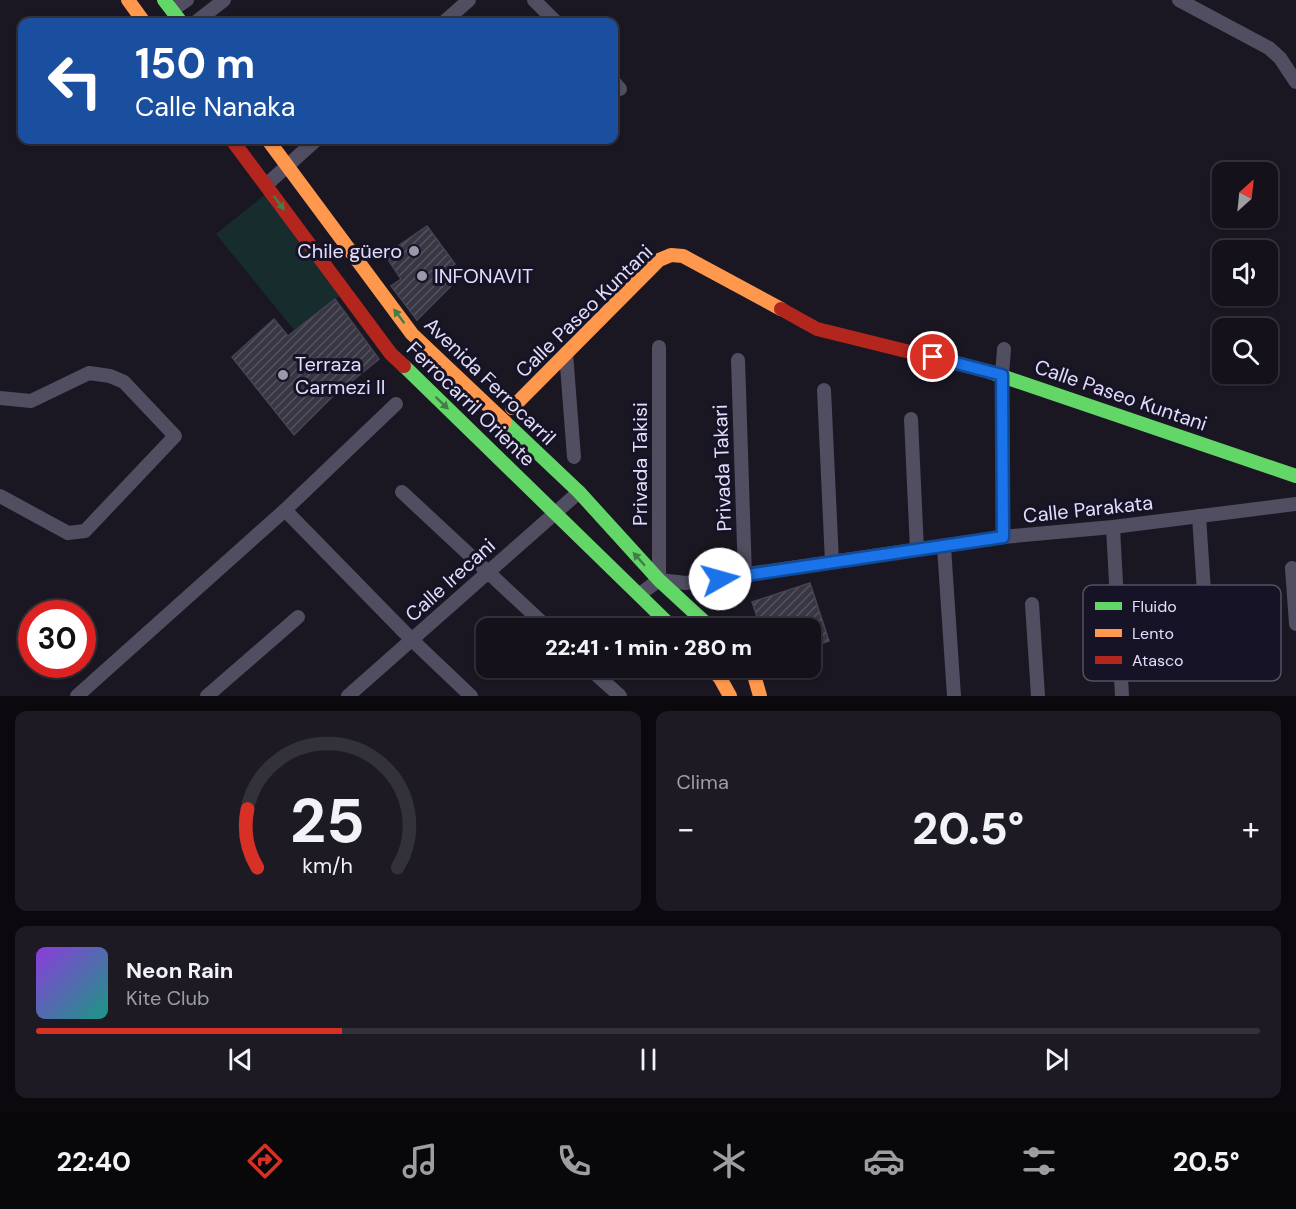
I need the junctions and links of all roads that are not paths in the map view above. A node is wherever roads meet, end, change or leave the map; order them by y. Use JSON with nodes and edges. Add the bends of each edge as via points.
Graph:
{"nodes":[{"id":1,"x":128,"y":0,"type":"edge"},
{"id":2,"x":187,"y":0,"type":"edge"},
{"id":3,"x":224,"y":0,"type":"edge"},
{"id":4,"x":469,"y":0,"type":"edge"},
{"id":5,"x":534,"y":0,"type":"edge"},
{"id":6,"x":1179,"y":0,"type":"edge"},
{"id":7,"x":168,"y":5,"type":"edge"},
{"id":8,"x":141,"y":18,"type":"edge"},
{"id":9,"x":178,"y":18,"type":"edge"},
{"id":10,"x":201,"y":18,"type":"edge"},
{"id":11,"x":449,"y":18,"type":"edge"},
{"id":12,"x":552,"y":18,"type":"edge"},
{"id":13,"x":1296,"y":82,"type":"edge"},
{"id":14,"x":235,"y":144,"type":"edge"},
{"id":15,"x":271,"y":144,"type":"edge"},
{"id":16,"x":312,"y":144,"type":"edge"},
{"id":17,"x":288,"y":166,"type":"junction"},
{"id":18,"x":266,"y":185,"type":"junction"},
{"id":19,"x":341,"y":262,"type":"junction"},
{"id":20,"x":659,"y":347,"type":"dead end"},
{"id":21,"x":1004,"y":349,"type":"dead end"},
{"id":22,"x":566,"y":353,"type":"junction"},
{"id":23,"x":738,"y":360,"type":"dead end"},
{"id":24,"x":433,"y":374,"type":"junction"},
{"id":25,"x":1002,"y":375,"type":"junction"},
{"id":26,"x":824,"y":390,"type":"dead end"},
{"id":27,"x":0,"y":398,"type":"edge"},
{"id":28,"x":396,"y":404,"type":"dead end"},
{"id":29,"x":512,"y":408,"type":"dead end"},
{"id":30,"x":911,"y":419,"type":"dead end"},
{"id":31,"x":574,"y":457,"type":"dead end"},
{"id":32,"x":1296,"y":476,"type":"edge"},
{"id":33,"x":402,"y":492,"type":"dead end"},
{"id":34,"x":579,"y":492,"type":"junction"},
{"id":35,"x":0,"y":496,"type":"edge"},
{"id":36,"x":1296,"y":504,"type":"edge"},
{"id":37,"x":285,"y":510,"type":"junction"},
{"id":38,"x":555,"y":513,"type":"junction"},
{"id":39,"x":1199,"y":516,"type":"junction"},
{"id":40,"x":1113,"y":527,"type":"junction"},
{"id":41,"x":1003,"y":537,"type":"junction"},
{"id":42,"x":944,"y":547,"type":"junction"},
{"id":43,"x":916,"y":550,"type":"junction"},
{"id":44,"x":832,"y":562,"type":"junction"},
{"id":45,"x":1292,"y":568,"type":"dead end"},
{"id":46,"x":488,"y":573,"type":"junction"},
{"id":47,"x":746,"y":576,"type":"junction"},
{"id":48,"x":658,"y":580,"type":"junction"},
{"id":49,"x":1116,"y":585,"type":"edge"},
{"id":50,"x":1204,"y":585,"type":"edge"},
{"id":51,"x":640,"y":594,"type":"junction"},
{"id":52,"x":1032,"y":604,"type":"dead end"},
{"id":53,"x":298,"y":617,"type":"dead end"},
{"id":54,"x":537,"y":618,"type":"edge"},
{"id":55,"x":663,"y":618,"type":"edge"},
{"id":56,"x":700,"y":618,"type":"edge"},
{"id":57,"x":1296,"y":624,"type":"edge"},
{"id":58,"x":412,"y":640,"type":"junction"},
{"id":59,"x":600,"y":678,"type":"edge"},
{"id":60,"x":720,"y":678,"type":"edge"},
{"id":61,"x":755,"y":678,"type":"edge"},
{"id":62,"x":1121,"y":681,"type":"edge"},
{"id":63,"x":77,"y":696,"type":"edge"},
{"id":64,"x":207,"y":696,"type":"edge"},
{"id":65,"x":348,"y":696,"type":"edge"},
{"id":66,"x":471,"y":696,"type":"edge"},
{"id":67,"x":620,"y":696,"type":"edge"},
{"id":68,"x":730,"y":696,"type":"edge"},
{"id":69,"x":760,"y":696,"type":"edge"},
{"id":70,"x":954,"y":696,"type":"edge"},
{"id":71,"x":1038,"y":696,"type":"edge"},
{"id":72,"x":1122,"y":696,"type":"edge"}],
"edges":[{"from":1,"to":8,"type":"main road"},
{"from":2,"to":7,"type":"street"},
{"from":3,"to":10,"type":"street"},
{"from":4,"to":11,"type":"street"},
{"from":5,"to":12,"type":"street"},
{"from":6,"to":13,"type":"street","via":[[1269,48]]},
{"from":7,"to":9,"type":"main road"},
{"from":14,"to":18,"type":"main road","name":"Ferrocarril Oriente"},
{"from":15,"to":17,"type":"main road","name":"Avenida Ferrocarril"},
{"from":16,"to":17,"type":"street"},
{"from":17,"to":18,"type":"street"},
{"from":17,"to":19,"type":"main road","name":"Avenida Ferrocarril"},
{"from":18,"to":19,"type":"main road","name":"Ferrocarril Oriente","one_way":true},
{"from":24,"to":19,"type":"main road","name":"Avenida Ferrocarril","one_way":true,"via":[[412,334]]},
{"from":19,"to":24,"type":"main road","name":"Ferrocarril Oriente","via":[[392,354]]},
{"from":20,"to":48,"type":"street","name":"Privada Takisi"},
{"from":21,"to":25,"type":"street"},
{"from":22,"to":25,"type":"main road","name":"Calle Paseo Kuntani","via":[[659,260],[671,255],[683,256],[817,328]]},
{"from":22,"to":29,"type":"main road","name":"Calle Paseo Kuntani"},
{"from":22,"to":31,"type":"street"},
{"from":23,"to":47,"type":"street","name":"Privada Takari"},
{"from":24,"to":34,"type":"main road","name":"Avenida Ferrocarril"},
{"from":24,"to":38,"type":"main road","name":"Ferrocarril Oriente","one_way":true},
{"from":25,"to":32,"type":"main road","name":"Calle Paseo Kuntani"},
{"from":25,"to":41,"type":"street"},
{"from":26,"to":44,"type":"street"},
{"from":27,"to":35,"type":"street","via":[[31,401],[89,373],[110,376],[124,382],[175,436],[85,531],[68,533]]},
{"from":28,"to":37,"type":"street"},
{"from":30,"to":43,"type":"street"},
{"from":33,"to":46,"type":"street"},
{"from":34,"to":38,"type":"street","name":"Calle Irecani"},
{"from":48,"to":34,"type":"main road","name":"Avenida Ferrocarril","one_way":true},
{"from":36,"to":39,"type":"street","name":"Calle Parakata"},
{"from":37,"to":58,"type":"street"},
{"from":37,"to":63,"type":"street"},
{"from":38,"to":46,"type":"street","name":"Calle Irecani"},
{"from":38,"to":51,"type":"main road","name":"Ferrocarril Oriente"},
{"from":39,"to":40,"type":"street","name":"Calle Parakata"},
{"from":39,"to":50,"type":"street"},
{"from":40,"to":41,"type":"street","name":"Calle Parakata"},
{"from":40,"to":49,"type":"street"},
{"from":41,"to":42,"type":"street","name":"Calle Parakata"},
{"from":42,"to":43,"type":"street","name":"Calle Parakata"},
{"from":42,"to":70,"type":"street"},
{"from":43,"to":44,"type":"street","name":"Calle Parakata"},
{"from":44,"to":47,"type":"street","name":"Calle Parakata"},
{"from":45,"to":57,"type":"street"},
{"from":46,"to":54,"type":"street"},
{"from":46,"to":58,"type":"street","name":"Calle Irecani"},
{"from":47,"to":48,"type":"street","name":"Calle Parakata","via":[[686,584]]},
{"from":48,"to":51,"type":"street"},
{"from":48,"to":56,"type":"main road","name":"Avenida Ferrocarril"},
{"from":51,"to":55,"type":"main road","name":"Ferrocarril Oriente"},
{"from":52,"to":71,"type":"street"},
{"from":53,"to":64,"type":"street"},
{"from":58,"to":65,"type":"street","name":"Calle Irecani"},
{"from":58,"to":66,"type":"street"},
{"from":59,"to":67,"type":"street"},
{"from":60,"to":68,"type":"main road"},
{"from":61,"to":69,"type":"main road"},
{"from":62,"to":72,"type":"street"}]}
